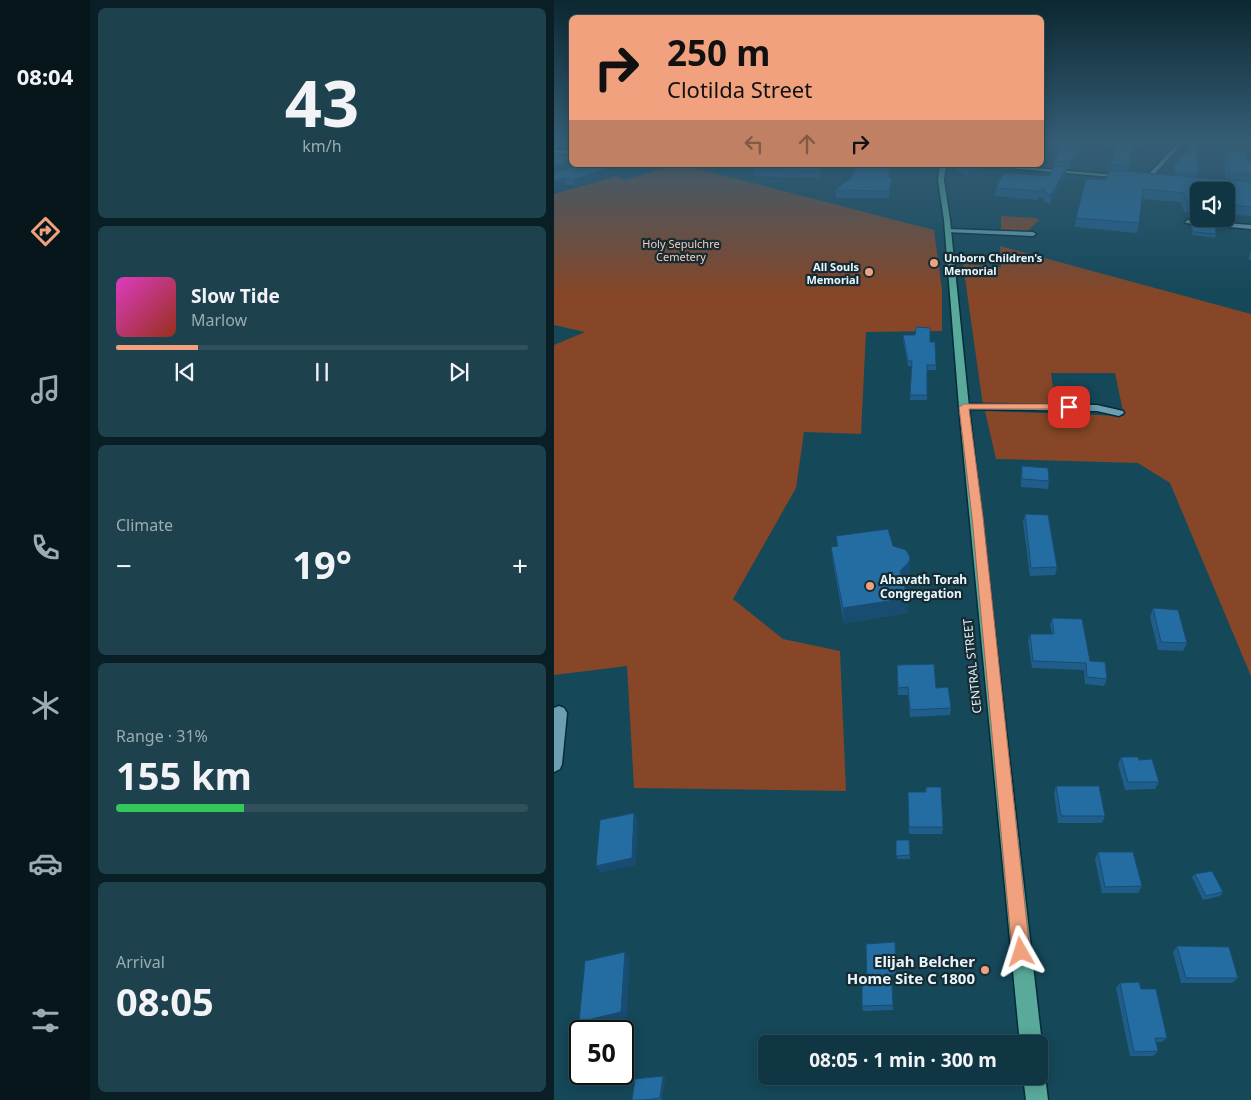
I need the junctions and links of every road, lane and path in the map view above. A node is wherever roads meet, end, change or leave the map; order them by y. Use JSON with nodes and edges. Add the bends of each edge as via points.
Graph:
{"nodes":[{"id":1,"x":943,"y":193,"type":"edge"},
{"id":2,"x":1188,"y":222,"type":"dead end"},
{"id":3,"x":1251,"y":228,"type":"edge"},
{"id":4,"x":948,"y":230,"type":"junction"},
{"id":5,"x":1033,"y":234,"type":"dead end"},
{"id":6,"x":964,"y":407,"type":"junction"},
{"id":7,"x":1119,"y":413,"type":"dead end"},
{"id":8,"x":559,"y":713,"type":"dead end"},
{"id":9,"x":554,"y":764,"type":"edge"},
{"id":10,"x":1030,"y":1035,"type":"edge"},
{"id":11,"x":1035,"y":1085,"type":"edge"},
{"id":12,"x":1036,"y":1100,"type":"edge"}],
"edges":[{"from":1,"to":4,"type":"main road","name":"CENTRAL STREET"},
{"from":2,"to":3,"type":"street"},
{"from":4,"to":5,"type":"street"},
{"from":4,"to":6,"type":"main road","name":"CENTRAL STREET"},
{"from":6,"to":7,"type":"street","via":[[1098,408]]},
{"from":6,"to":10,"type":"main road","name":"CENTRAL STREET"},
{"from":8,"to":9,"type":"street"},
{"from":11,"to":12,"type":"main road"}]}
